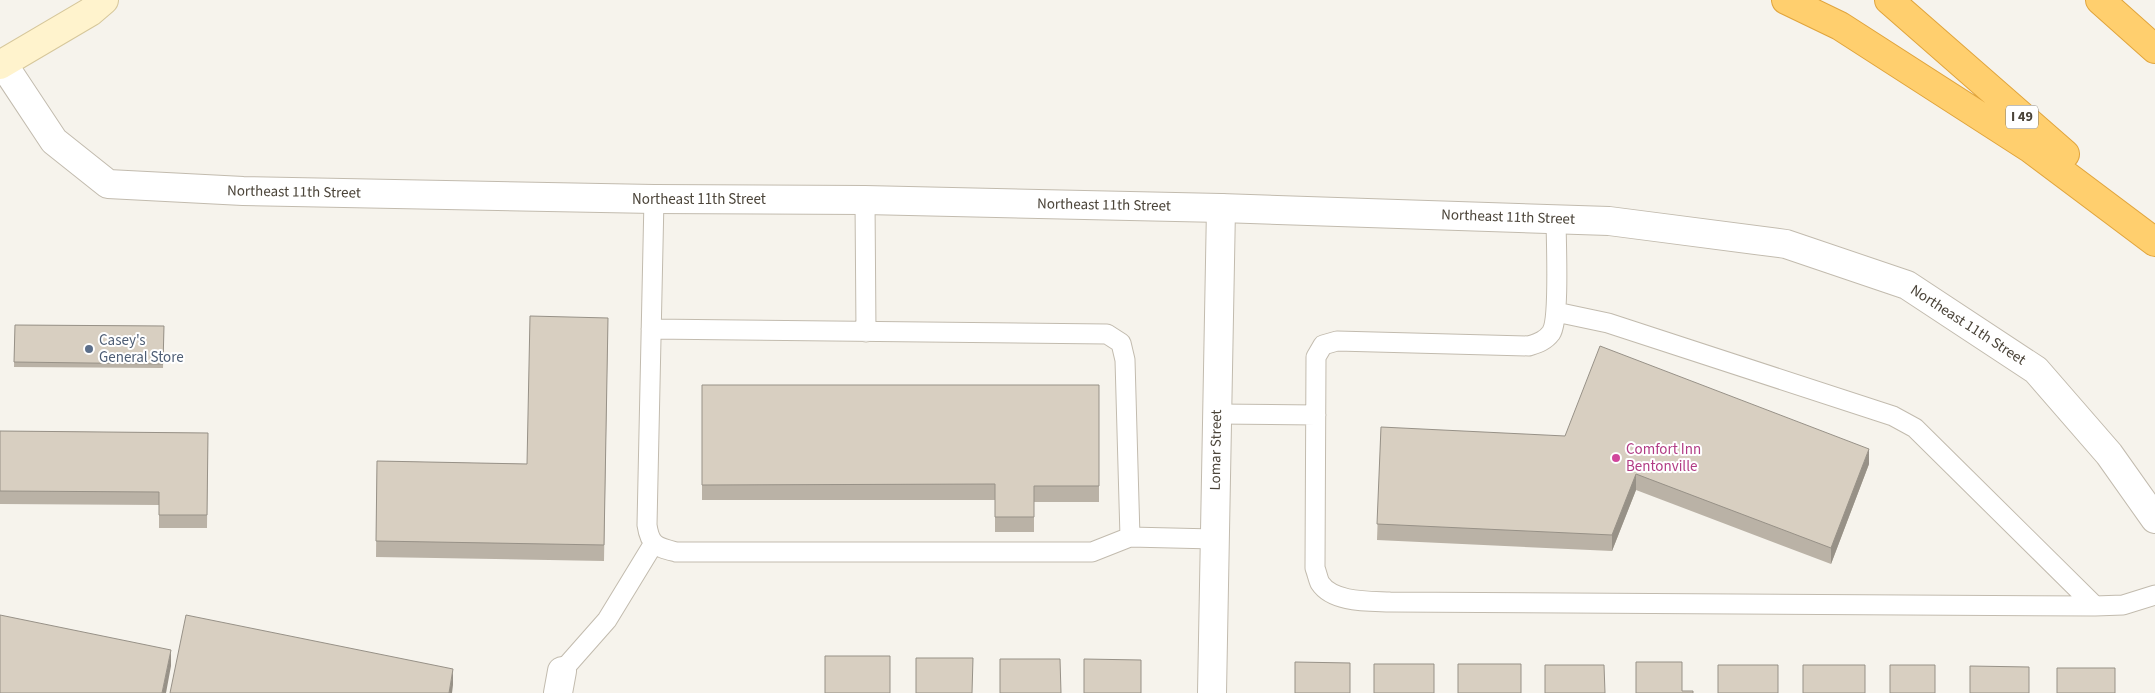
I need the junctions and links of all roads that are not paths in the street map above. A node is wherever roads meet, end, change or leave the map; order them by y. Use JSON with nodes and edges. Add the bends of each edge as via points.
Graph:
{"nodes":[{"id":1,"x":104,"y":0,"type":"edge"},
{"id":2,"x":1786,"y":0,"type":"edge"},
{"id":3,"x":1889,"y":0,"type":"edge"},
{"id":4,"x":2100,"y":0,"type":"edge"},
{"id":5,"x":2155,"y":49,"type":"edge"},
{"id":6,"x":2,"y":65,"type":"edge"},
{"id":7,"x":654,"y":199,"type":"junction"},
{"id":8,"x":865,"y":200,"type":"junction"},
{"id":9,"x":1221,"y":208,"type":"junction"},
{"id":10,"x":1556,"y":219,"type":"junction"},
{"id":11,"x":2155,"y":234,"type":"edge"},
{"id":12,"x":2155,"y":242,"type":"edge"},
{"id":13,"x":1556,"y":312,"type":"junction"},
{"id":14,"x":651,"y":329,"type":"junction"},
{"id":15,"x":866,"y":332,"type":"junction"},
{"id":16,"x":1217,"y":414,"type":"junction"},
{"id":17,"x":1316,"y":414,"type":"junction"},
{"id":18,"x":2155,"y":519,"type":"edge"},
{"id":19,"x":1130,"y":537,"type":"junction"},
{"id":20,"x":1214,"y":539,"type":"junction"},
{"id":21,"x":654,"y":543,"type":"junction"},
{"id":22,"x":2155,"y":595,"type":"edge"},
{"id":23,"x":2095,"y":606,"type":"junction"},
{"id":24,"x":560,"y":682,"type":"edge"},
{"id":25,"x":1212,"y":693,"type":"edge"}],
"edges":[{"from":1,"to":6,"type":"main road","via":[[90,12]]},
{"from":2,"to":12,"type":"highway","via":[[1840,26],[2031,149]]},
{"from":3,"to":11,"type":"highway","number":"I 49"},
{"from":4,"to":5,"type":"highway"},
{"from":6,"to":7,"type":"street","name":"Northeast 11th Street","via":[[54,141],[108,184],[243,191]]},
{"from":7,"to":8,"type":"street","name":"Northeast 11th Street"},
{"from":7,"to":14,"type":"lane"},
{"from":8,"to":9,"type":"street","name":"Northeast 11th Street"},
{"from":8,"to":15,"type":"lane"},
{"from":9,"to":10,"type":"street","name":"Northeast 11th Street"},
{"from":9,"to":16,"type":"street","name":"Lomar Street"},
{"from":10,"to":13,"type":"lane"},
{"from":10,"to":18,"type":"street","name":"Northeast 11th Street","via":[[1609,221],[1786,244],[1907,285],[2036,370],[2109,454]]},
{"from":13,"to":17,"type":"lane","via":[[1553,331],[1543,342],[1529,346],[1337,341],[1323,345],[1316,357]]},
{"from":13,"to":23,"type":"lane","via":[[1608,323],[1893,416],[1915,428]]},
{"from":14,"to":15,"type":"lane"},
{"from":14,"to":21,"type":"lane","via":[[647,525]]},
{"from":15,"to":19,"type":"lane","via":[[1107,334],[1121,343],[1126,360]]},
{"from":16,"to":17,"type":"lane"},
{"from":16,"to":20,"type":"street","name":"Lomar Street"},
{"from":17,"to":23,"type":"lane","via":[[1315,568],[1321,584],[1335,594],[1355,600]]},
{"from":19,"to":20,"type":"lane"},
{"from":19,"to":21,"type":"lane","via":[[1092,552],[676,552]]},
{"from":20,"to":25,"type":"street","name":"Lomar Street"},
{"from":21,"to":24,"type":"lane","via":[[607,620]]},
{"from":22,"to":23,"type":"lane","via":[[2123,605]]}]}
